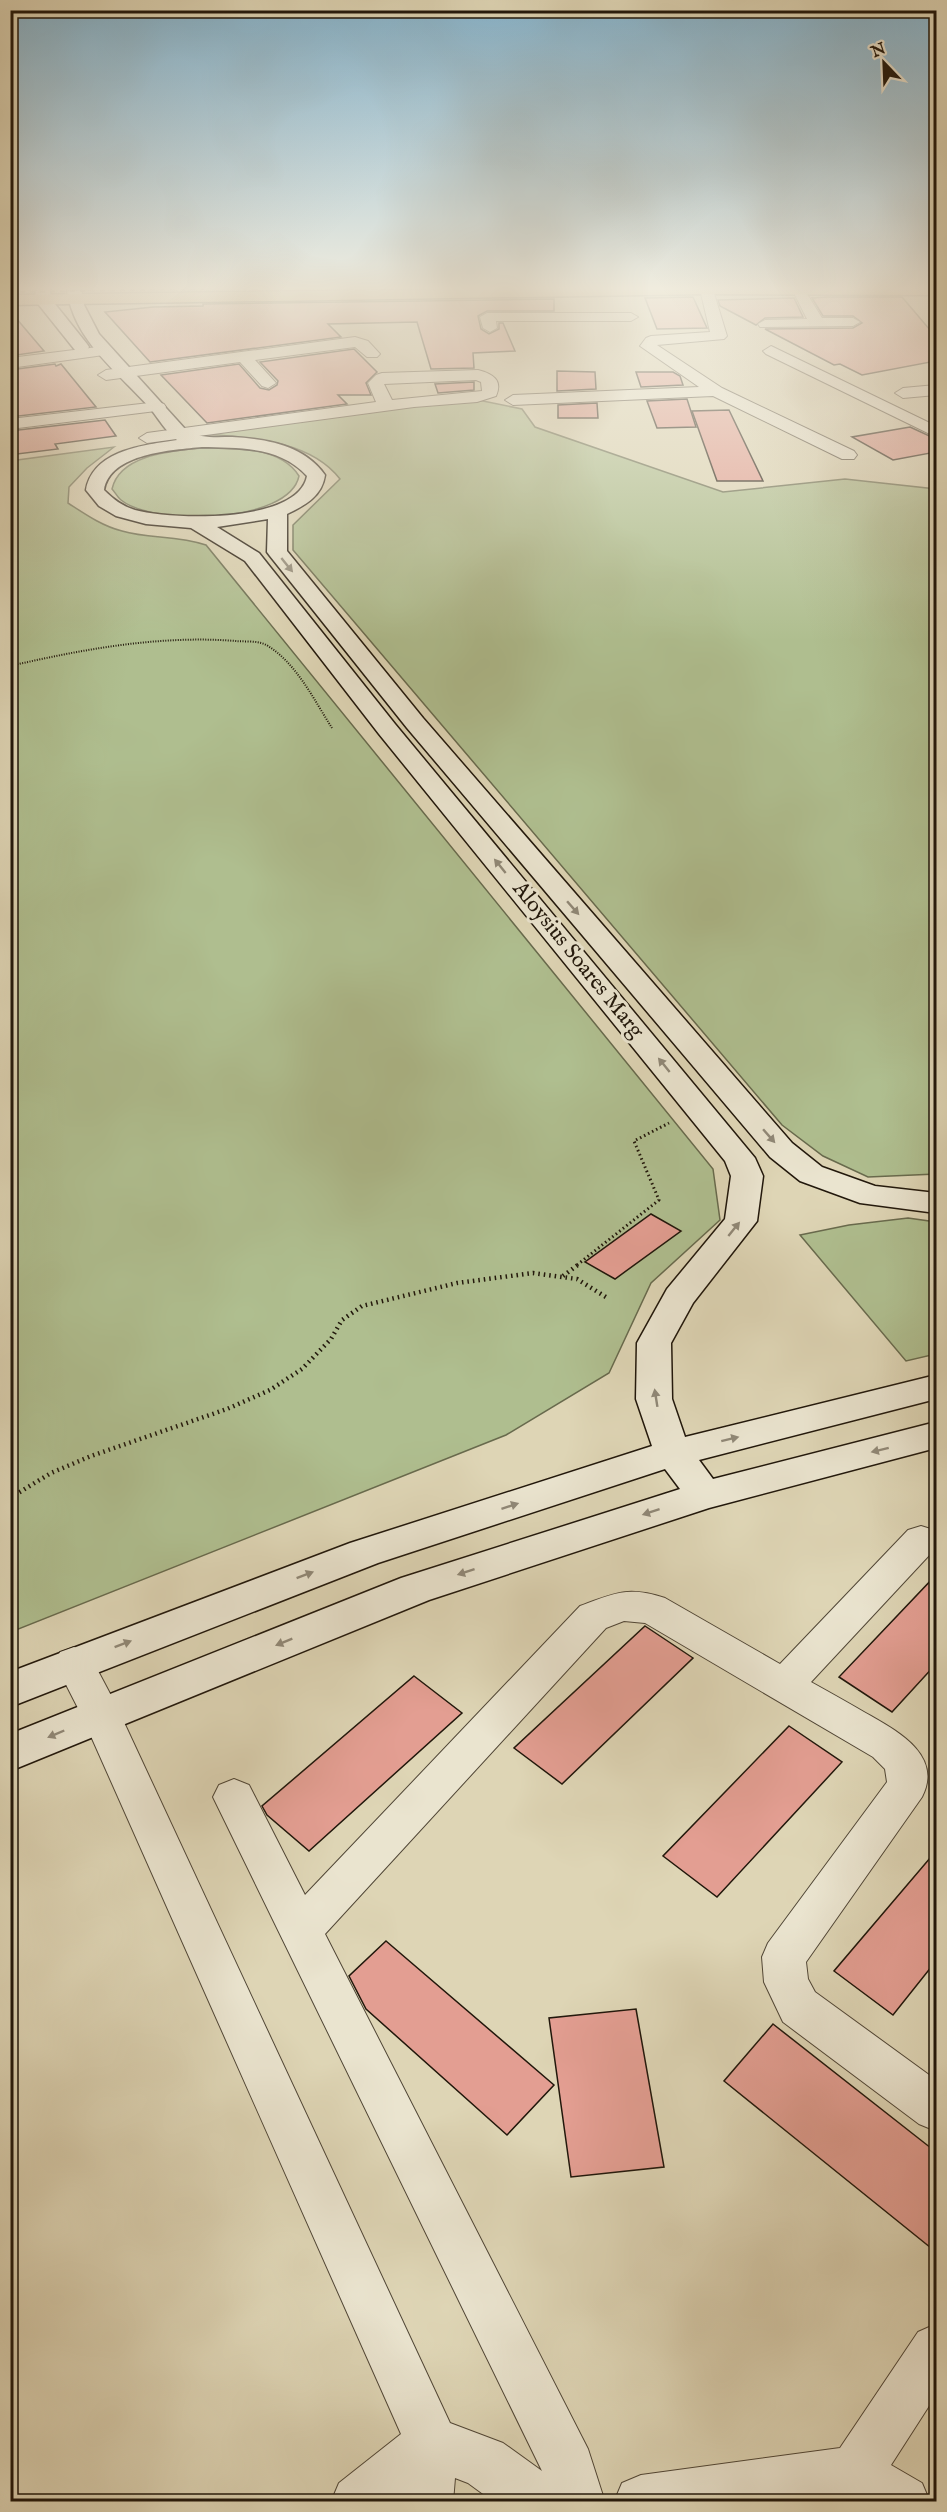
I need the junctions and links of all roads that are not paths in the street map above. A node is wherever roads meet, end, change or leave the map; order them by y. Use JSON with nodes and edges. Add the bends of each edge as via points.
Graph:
{"nodes":[{"id":1,"x":132,"y":406,"type":"edge"},
{"id":2,"x":354,"y":406,"type":"edge"},
{"id":3,"x":747,"y":406,"type":"edge"},
{"id":4,"x":883,"y":406,"type":"edge"},
{"id":5,"x":158,"y":407,"type":"joint"},
{"id":6,"x":135,"y":410,"type":"junction"},
{"id":7,"x":10,"y":424,"type":"edge"},
{"id":8,"x":936,"y":432,"type":"edge"},
{"id":9,"x":180,"y":434,"type":"junction"},
{"id":10,"x":202,"y":442,"type":"junction"},
{"id":11,"x":143,"y":445,"type":"junction"},
{"id":12,"x":848,"y":455,"type":"dead end"},
{"id":13,"x":278,"y":510,"type":"junction"},
{"id":14,"x":196,"y":523,"type":"junction"},
{"id":15,"x":415,"y":723,"type":"junction"},
{"id":16,"x":387,"y":729,"type":"junction"},
{"id":17,"x":448,"y":763,"type":"junction"},
{"id":18,"x":421,"y":769,"type":"junction"},
{"id":19,"x":485,"y":806,"type":"junction"},
{"id":20,"x":456,"y":812,"type":"junction"},
{"id":21,"x":740,"y":1102,"type":"junction"},
{"id":22,"x":702,"y":1112,"type":"junction"},
{"id":23,"x":936,"y":1203,"type":"edge"},
{"id":24,"x":936,"y":1387,"type":"edge"},
{"id":25,"x":936,"y":1435,"type":"edge"},
{"id":26,"x":674,"y":1453,"type":"junction"},
{"id":27,"x":705,"y":1495,"type":"junction"},
{"id":28,"x":921,"y":1540,"type":"dead end"},
{"id":29,"x":74,"y":1663,"type":"junction"},
{"id":30,"x":783,"y":1686,"type":"junction"},
{"id":31,"x":10,"y":1690,"type":"edge"},
{"id":32,"x":101,"y":1715,"type":"junction"},
{"id":33,"x":10,"y":1753,"type":"edge"},
{"id":34,"x":234,"y":1797,"type":"dead end"},
{"id":35,"x":300,"y":1930,"type":"junction"},
{"id":36,"x":936,"y":2108,"type":"edge"},
{"id":37,"x":936,"y":2350,"type":"edge"},
{"id":38,"x":432,"y":2443,"type":"junction"},
{"id":39,"x":855,"y":2472,"type":"junction"},
{"id":40,"x":358,"y":2502,"type":"edge"},
{"id":41,"x":426,"y":2502,"type":"edge"},
{"id":42,"x":541,"y":2502,"type":"edge"},
{"id":43,"x":578,"y":2502,"type":"edge"},
{"id":44,"x":641,"y":2502,"type":"edge"},
{"id":45,"x":903,"y":2502,"type":"edge"}],
"edges":[{"from":1,"to":6,"type":"main road"},
{"from":2,"to":9,"type":"street","via":[[357,410]]},
{"from":3,"to":12,"type":"street"},
{"from":4,"to":8,"type":"street"},
{"from":5,"to":6,"type":"street"},
{"from":5,"to":9,"type":"main road"},
{"from":6,"to":7,"type":"street"},
{"from":6,"to":11,"type":"main road","via":[[143,422]]},
{"from":9,"to":10,"type":"main road"},
{"from":9,"to":11,"type":"street"},
{"from":10,"to":11,"type":"main road"},
{"from":10,"to":13,"type":"main road","via":[[265,446],[308,463],[316,475],[314,487],[300,500]]},
{"from":11,"to":14,"type":"main road","via":[[98,476],[95,490],[105,503],[127,514]]},
{"from":13,"to":14,"type":"main road","via":[[235,520]]},
{"from":13,"to":15,"type":"main road","name":"Aloysius Soares Marg","one_way":true,"via":[[277,552]]},
{"from":14,"to":16,"type":"main road","name":"Aloysius Soares Marg","via":[[252,557]]},
{"from":15,"to":16,"type":"main road"},
{"from":15,"to":17,"type":"main road","name":"Aloysius Soares Marg"},
{"from":16,"to":18,"type":"main road","name":"Aloysius Soares Marg"},
{"from":17,"to":18,"type":"main road"},
{"from":17,"to":19,"type":"main road","name":"Aloysius Soares Marg"},
{"from":18,"to":20,"type":"main road","name":"Aloysius Soares Marg"},
{"from":19,"to":20,"type":"main road"},
{"from":19,"to":21,"type":"main road","name":"Aloysius Soares Marg","one_way":true},
{"from":22,"to":20,"type":"main road","name":"Aloysius Soares Marg","one_way":true},
{"from":21,"to":22,"type":"main road"},
{"from":21,"to":23,"type":"main road","name":"Aloysius Soares Marg","one_way":true,"via":[[781,1150],[812,1174],[871,1196]]},
{"from":26,"to":22,"type":"main road","name":"Aloysius Soares Marg","one_way":true,"via":[[654,1399],[654,1344],[679,1297],[741,1221],[747,1176],[740,1158]]},
{"from":26,"to":24,"type":"main road","one_way":true},
{"from":25,"to":27,"type":"main road","one_way":true},
{"from":26,"to":27,"type":"main road","name":"Aloysius Soares Marg"},
{"from":29,"to":26,"type":"main road","one_way":true,"via":[[364,1553]]},
{"from":27,"to":32,"type":"main road","one_way":true,"via":[[415,1589]]},
{"from":28,"to":30,"type":"street"},
{"from":29,"to":31,"type":"main road"},
{"from":29,"to":32,"type":"street"},
{"from":30,"to":35,"type":"street","via":[[651,1609],[622,1606],[593,1617]]},
{"from":30,"to":36,"type":"street","via":[[887,1745],[904,1762],[908,1785],[784,1957],[786,1982],[799,2007]]},
{"from":32,"to":33,"type":"main road","one_way":true},
{"from":32,"to":38,"type":"street"},
{"from":34,"to":35,"type":"street"},
{"from":35,"to":43,"type":"street","via":[[569,2468]]},
{"from":37,"to":39,"type":"street"},
{"from":38,"to":40,"type":"street"},
{"from":38,"to":41,"type":"street"},
{"from":38,"to":42,"type":"street","via":[[484,2462]]},
{"from":39,"to":44,"type":"street"},
{"from":39,"to":45,"type":"street"}]}
